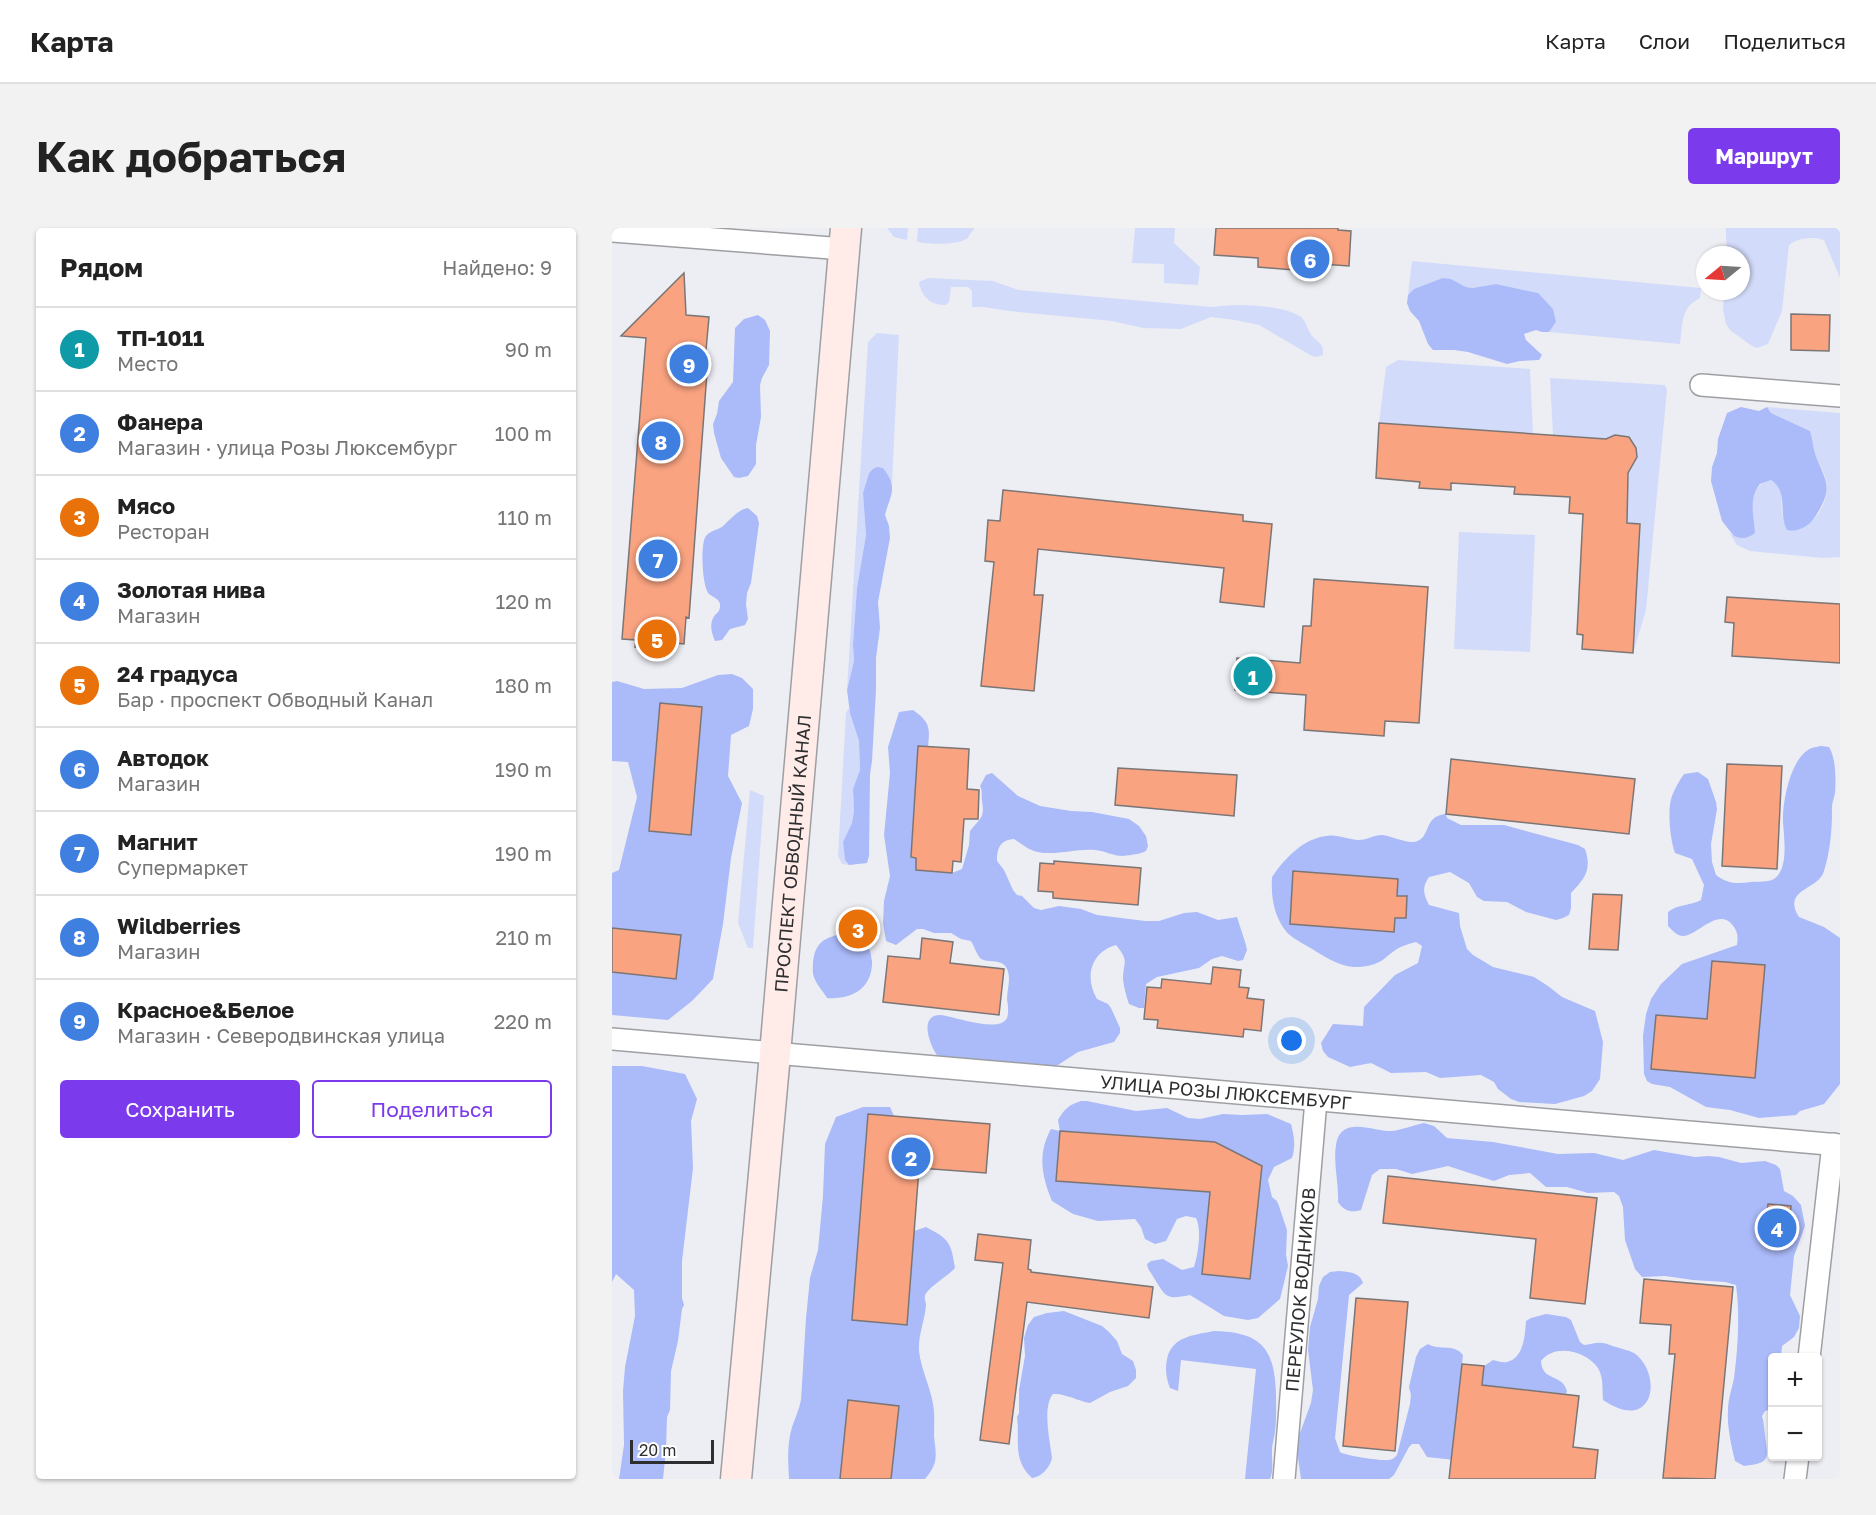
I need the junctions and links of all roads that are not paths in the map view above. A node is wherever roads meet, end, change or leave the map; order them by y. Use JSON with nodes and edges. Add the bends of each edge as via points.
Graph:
{"nodes":[{"id":1,"x":612,"y":231,"type":"edge"},
{"id":2,"x":845,"y":238,"type":"edge"},
{"id":3,"x":1701,"y":385,"type":"dead end"},
{"id":4,"x":1840,"y":396,"type":"edge"},
{"id":5,"x":612,"y":1039,"type":"edge"},
{"id":6,"x":775,"y":1054,"type":"junction"},
{"id":7,"x":1316,"y":1100,"type":"junction"},
{"id":8,"x":1836,"y":1145,"type":"edge"},
{"id":9,"x":1810,"y":1353,"type":"edge"},
{"id":10,"x":1797,"y":1461,"type":"edge"},
{"id":11,"x":736,"y":1479,"type":"edge"},
{"id":12,"x":1284,"y":1479,"type":"edge"},
{"id":13,"x":1795,"y":1479,"type":"edge"}],
"edges":[{"from":1,"to":2,"type":"street"},
{"from":2,"to":6,"type":"main road","name":"ПРОСПЕКТ ОБВОДНЫЙ КАНАЛ"},
{"from":3,"to":4,"type":"street"},
{"from":5,"to":6,"type":"street","name":"УЛИЦА РОЗЫ ЛЮКСЕМБУРГ"},
{"from":6,"to":7,"type":"street","name":"УЛИЦА РОЗЫ ЛЮКСЕМБУРГ"},
{"from":6,"to":11,"type":"main road","name":"ПРОСПЕКТ ОБВОДНЫЙ КАНАЛ"},
{"from":7,"to":8,"type":"street","name":"УЛИЦА РОЗЫ ЛЮКСЕМБУРГ"},
{"from":7,"to":12,"type":"street","name":"ПЕРЕУЛОК ВОДНИКОВ"},
{"from":8,"to":9,"type":"street"},
{"from":10,"to":13,"type":"street"}]}
